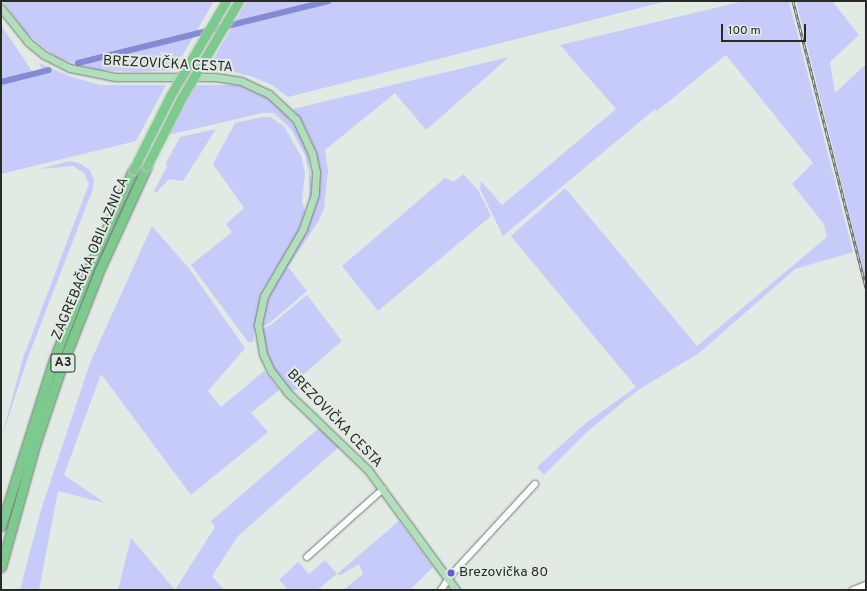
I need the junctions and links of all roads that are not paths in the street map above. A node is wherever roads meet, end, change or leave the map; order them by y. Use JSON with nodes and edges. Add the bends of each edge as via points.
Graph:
{"nodes":[{"id":1,"x":226,"y":1,"type":"edge"},
{"id":2,"x":239,"y":1,"type":"edge"},
{"id":3,"x":1,"y":8,"type":"edge"},
{"id":4,"x":535,"y":484,"type":"dead end"},
{"id":5,"x":382,"y":489,"type":"junction"},
{"id":6,"x":1,"y":526,"type":"edge"},
{"id":7,"x":307,"y":557,"type":"dead end"},
{"id":8,"x":1,"y":567,"type":"edge"},
{"id":9,"x":449,"y":579,"type":"junction"},
{"id":10,"x":866,"y":585,"type":"edge"},
{"id":11,"x":441,"y":590,"type":"edge"},
{"id":12,"x":456,"y":590,"type":"edge"},
{"id":13,"x":853,"y":590,"type":"edge"}],
"edges":[{"from":1,"to":6,"type":"highway","name":"ZAGREBAČKA OBILAZNICA","number":"A3","bridge":true,"via":[[170,96],[89,268],[53,362]]},
{"from":2,"to":8,"type":"highway","name":"ZAGREBAČKA OBILAZNICA","number":"A3","bridge":true,"via":[[181,99],[102,264],[62,366],[32,457]]},
{"from":3,"to":5,"type":"main road","name":"BREZOVIČKA CESTA","via":[[28,42],[44,55],[70,68],[115,77],[215,77],[241,81],[269,94],[293,115],[312,153],[316,172],[315,194],[303,229],[264,296],[259,316],[260,343],[268,367],[279,383],[357,458]]},
{"from":4,"to":9,"type":"street"},
{"from":5,"to":7,"type":"street","name":"BREZOVIČKA CESTA"},
{"from":5,"to":9,"type":"main road","name":"BREZOVIČKA CESTA"},
{"from":9,"to":11,"type":"street"},
{"from":9,"to":12,"type":"main road","name":"BREZOVIČKA CESTA"},
{"from":10,"to":13,"type":"street"}]}
